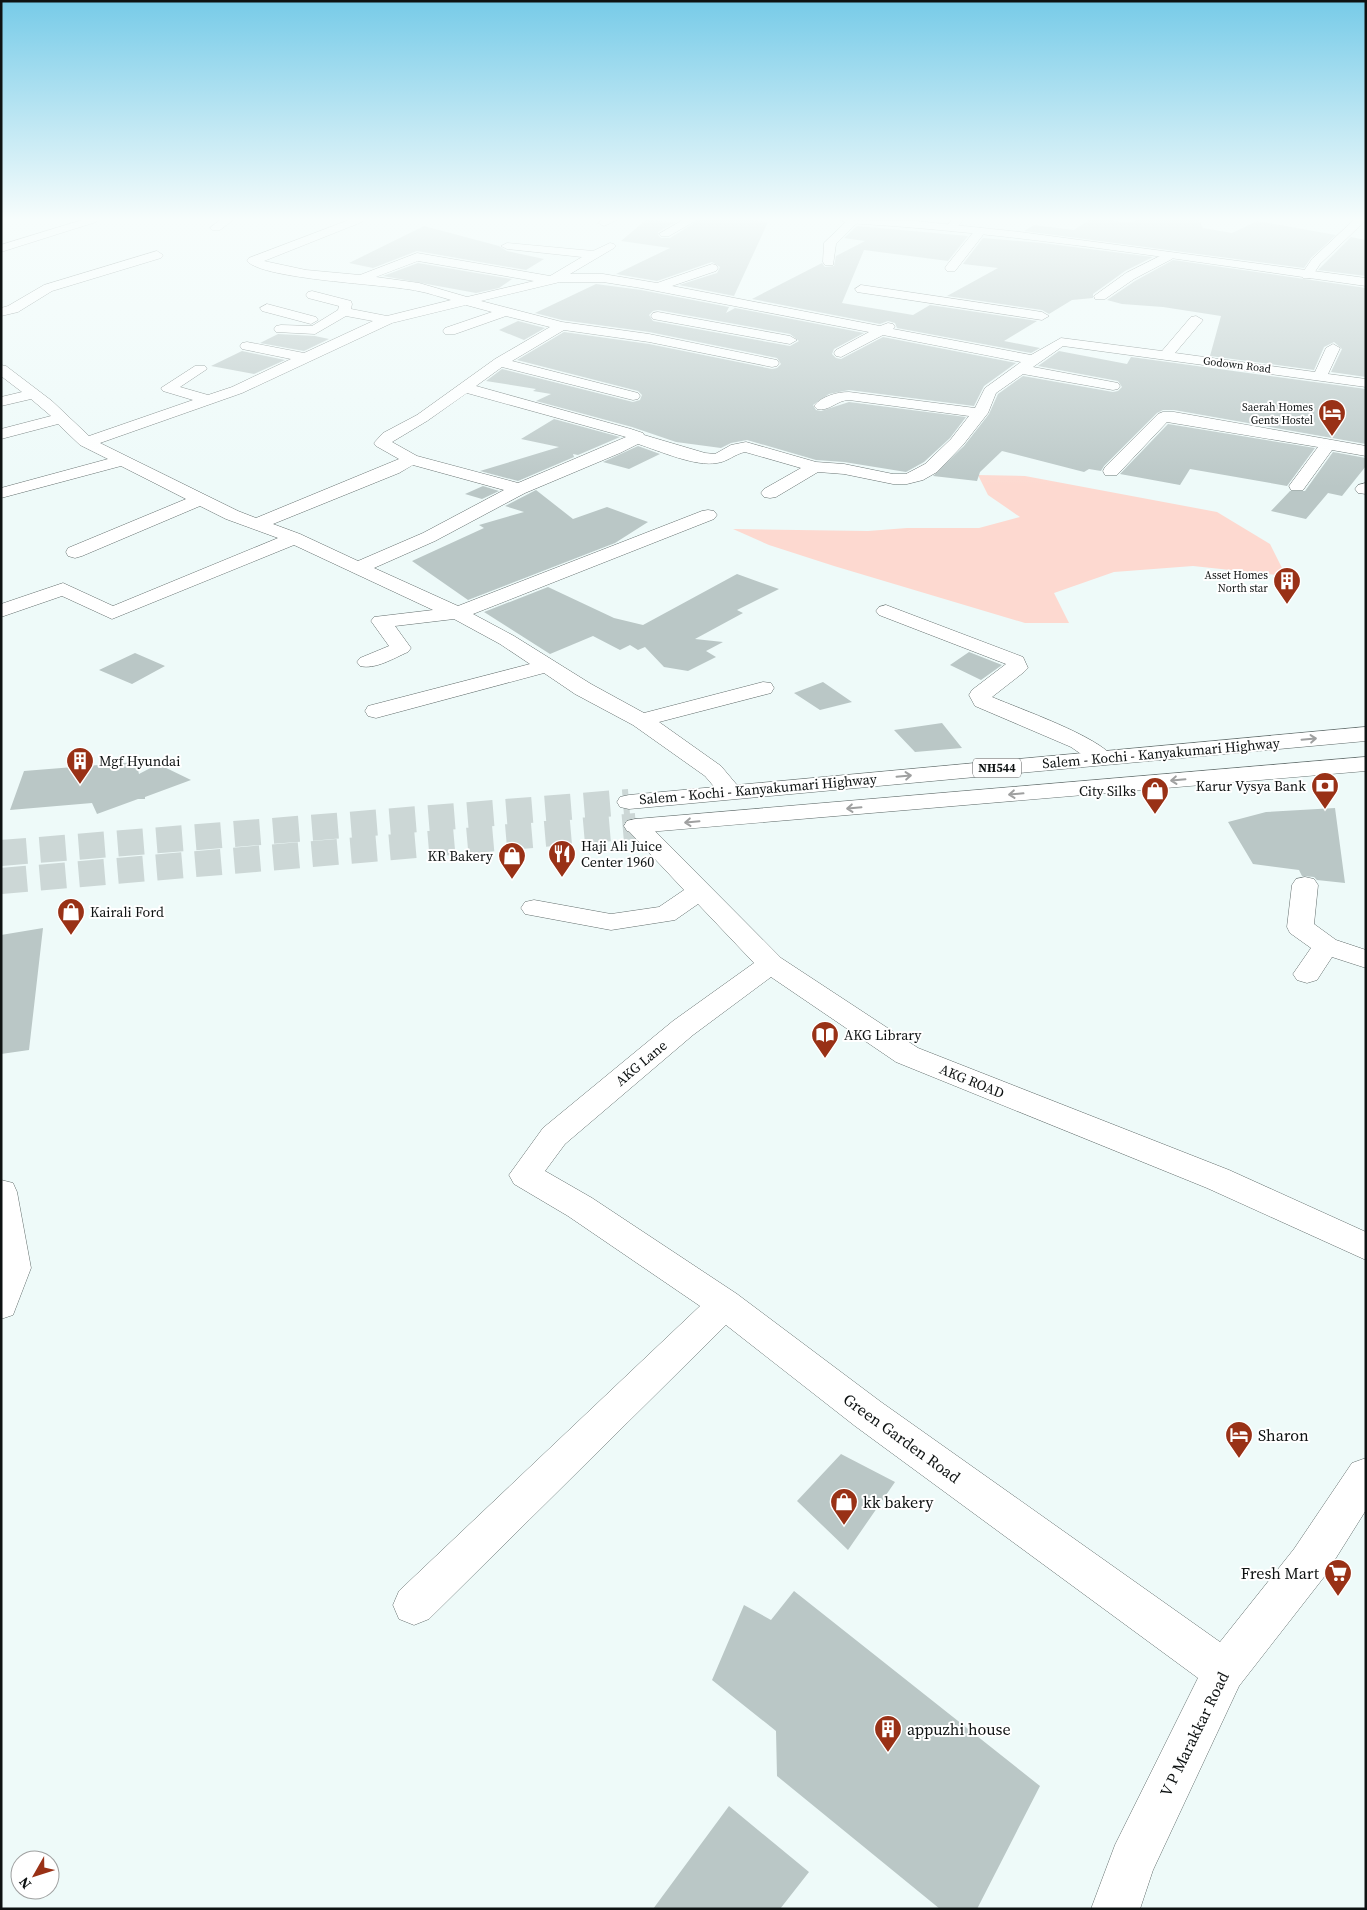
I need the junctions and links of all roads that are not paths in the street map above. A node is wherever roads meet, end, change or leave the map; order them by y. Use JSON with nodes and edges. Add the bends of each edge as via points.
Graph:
{"nodes":[{"id":1,"x":271,"y":309,"type":"edge"},
{"id":2,"x":429,"y":309,"type":"edge"},
{"id":3,"x":496,"y":309,"type":"edge"},
{"id":4,"x":672,"y":309,"type":"edge"},
{"id":5,"x":771,"y":309,"type":"edge"},
{"id":6,"x":993,"y":309,"type":"edge"},
{"id":7,"x":344,"y":312,"type":"joint"},
{"id":8,"x":505,"y":312,"type":"junction"},
{"id":9,"x":658,"y":316,"type":"junction"},
{"id":10,"x":1042,"y":316,"type":"dead end"},
{"id":11,"x":386,"y":320,"type":"junction"},
{"id":12,"x":898,"y":320,"type":"dead end"},
{"id":13,"x":1196,"y":320,"type":"dead end"},
{"id":14,"x":325,"y":324,"type":"junction"},
{"id":15,"x":562,"y":326,"type":"junction"},
{"id":16,"x":281,"y":329,"type":"dead end"},
{"id":17,"x":883,"y":330,"type":"junction"},
{"id":18,"x":450,"y":332,"type":"dead end"},
{"id":19,"x":611,"y":333,"type":"junction"},
{"id":20,"x":790,"y":340,"type":"dead end"},
{"id":21,"x":247,"y":346,"type":"dead end"},
{"id":22,"x":1332,"y":348,"type":"dead end"},
{"id":23,"x":841,"y":353,"type":"dead end"},
{"id":24,"x":1165,"y":356,"type":"junction"},
{"id":25,"x":306,"y":358,"type":"junction"},
{"id":26,"x":500,"y":362,"type":"junction"},
{"id":27,"x":772,"y":363,"type":"dead end"},
{"id":28,"x":1028,"y":365,"type":"junction"},
{"id":29,"x":1,"y":369,"type":"edge"},
{"id":30,"x":200,"y":369,"type":"dead end"},
{"id":31,"x":1320,"y":376,"type":"junction"},
{"id":32,"x":1366,"y":383,"type":"edge"},
{"id":33,"x":1113,"y":386,"type":"dead end"},
{"id":34,"x":466,"y":388,"type":"junction"},
{"id":35,"x":35,"y":394,"type":"junction"},
{"id":36,"x":633,"y":396,"type":"dead end"},
{"id":37,"x":208,"y":400,"type":"junction"},
{"id":38,"x":1,"y":402,"type":"edge"},
{"id":39,"x":822,"y":406,"type":"dead end"},
{"id":40,"x":980,"y":413,"type":"junction"},
{"id":41,"x":61,"y":418,"type":"junction"},
{"id":42,"x":1,"y":434,"type":"edge"},
{"id":43,"x":637,"y":438,"type":"junction"},
{"id":44,"x":86,"y":442,"type":"junction"},
{"id":45,"x":1328,"y":444,"type":"junction"},
{"id":46,"x":1366,"y":451,"type":"edge"},
{"id":47,"x":411,"y":459,"type":"junction"},
{"id":48,"x":123,"y":460,"type":"junction"},
{"id":49,"x":815,"y":467,"type":"junction"},
{"id":50,"x":1111,"y":471,"type":"dead end"},
{"id":51,"x":1297,"y":486,"type":"dead end"},
{"id":52,"x":519,"y":489,"type":"junction"},
{"id":53,"x":1,"y":493,"type":"edge"},
{"id":54,"x":770,"y":493,"type":"dead end"},
{"id":55,"x":201,"y":499,"type":"junction"},
{"id":56,"x":708,"y":516,"type":"dead end"},
{"id":57,"x":257,"y":524,"type":"junction"},
{"id":58,"x":294,"y":538,"type":"junction"},
{"id":59,"x":75,"y":552,"type":"dead end"},
{"id":60,"x":359,"y":567,"type":"junction"},
{"id":61,"x":1,"y":611,"type":"edge"},
{"id":62,"x":886,"y":611,"type":"dead end"},
{"id":63,"x":457,"y":613,"type":"junction"},
{"id":64,"x":366,"y":662,"type":"dead end"},
{"id":65,"x":547,"y":666,"type":"junction"},
{"id":66,"x":763,"y":688,"type":"dead end"},
{"id":67,"x":376,"y":711,"type":"dead end"},
{"id":68,"x":641,"y":720,"type":"junction"},
{"id":69,"x":1366,"y":734,"type":"edge"},
{"id":70,"x":1102,"y":758,"type":"junction"},
{"id":71,"x":1366,"y":764,"type":"edge"},
{"id":72,"x":730,"y":791,"type":"junction"},
{"id":73,"x":628,"y":802,"type":"tunnel mouth"},
{"id":74,"x":636,"y":826,"type":"joint"},
{"id":75,"x":1305,"y":885,"type":"dead end"},
{"id":76,"x":698,"y":892,"type":"junction"},
{"id":77,"x":534,"y":908,"type":"dead end"},
{"id":78,"x":1326,"y":946,"type":"junction"},
{"id":79,"x":1366,"y":959,"type":"edge"},
{"id":80,"x":771,"y":964,"type":"junction"},
{"id":81,"x":1307,"y":974,"type":"dead end"},
{"id":82,"x":524,"y":1174,"type":"joint"},
{"id":83,"x":1,"y":1192,"type":"edge"},
{"id":84,"x":1366,"y":1247,"type":"edge"},
{"id":85,"x":725,"y":1304,"type":"junction"},
{"id":86,"x":1,"y":1305,"type":"edge"},
{"id":87,"x":1365,"y":1477,"type":"edge"},
{"id":88,"x":414,"y":1605,"type":"dead end"},
{"id":89,"x":1224,"y":1671,"type":"junction"},
{"id":90,"x":1115,"y":1909,"type":"edge"}],
"edges":[{"from":1,"to":14,"type":"main road"},
{"from":2,"to":11,"type":"main road"},
{"from":3,"to":8,"type":"main road"},
{"from":4,"to":9,"type":"main road"},
{"from":5,"to":17,"type":"main road"},
{"from":6,"to":10,"type":"main road"},
{"from":7,"to":11,"type":"main road"},
{"from":7,"to":14,"type":"main road"},
{"from":8,"to":15,"type":"main road"},
{"from":8,"to":18,"type":"main road"},
{"from":9,"to":19,"type":"main road","via":[[635,327]]},
{"from":9,"to":20,"type":"main road"},
{"from":11,"to":25,"type":"main road"},
{"from":12,"to":17,"type":"main road"},
{"from":13,"to":24,"type":"main road"},
{"from":14,"to":16,"type":"main road","via":[[314,330]]},
{"from":15,"to":19,"type":"main road"},
{"from":15,"to":26,"type":"main road"},
{"from":17,"to":23,"type":"main road"},
{"from":17,"to":28,"type":"main road"},
{"from":19,"to":27,"type":"main road"},
{"from":21,"to":25,"type":"main road"},
{"from":22,"to":31,"type":"main road"},
{"from":24,"to":28,"type":"main road","name":"Godown Road","via":[[1061,342]]},
{"from":24,"to":31,"type":"main road","name":"Godown Road"},
{"from":25,"to":37,"type":"main road"},
{"from":26,"to":34,"type":"main road"},
{"from":26,"to":36,"type":"main road"},
{"from":28,"to":33,"type":"main road"},
{"from":28,"to":40,"type":"main road","name":"Godown Road","via":[[990,391]]},
{"from":29,"to":35,"type":"main road"},
{"from":30,"to":37,"type":"main road","via":[[168,388]]},
{"from":31,"to":32,"type":"main road","name":"Godown Road"},
{"from":34,"to":43,"type":"main road","name":"Godown Road"},
{"from":34,"to":47,"type":"main road","via":[[382,443]]},
{"from":35,"to":38,"type":"main road"},
{"from":35,"to":41,"type":"main road"},
{"from":37,"to":44,"type":"main road"},
{"from":39,"to":40,"type":"main road","via":[[840,396],[849,396]]},
{"from":40,"to":49,"type":"main road","name":"Godown Road","via":[[957,442],[931,468],[917,476],[893,479]]},
{"from":41,"to":42,"type":"main road"},
{"from":41,"to":44,"type":"main road"},
{"from":43,"to":49,"type":"main road","name":"Godown Road","via":[[714,459],[746,447]]},
{"from":43,"to":52,"type":"main road"},
{"from":44,"to":48,"type":"main road"},
{"from":45,"to":46,"type":"main road"},
{"from":45,"to":50,"type":"main road","via":[[1174,416],[1163,417]]},
{"from":45,"to":51,"type":"main road"},
{"from":47,"to":52,"type":"main road"},
{"from":47,"to":57,"type":"main road"},
{"from":48,"to":53,"type":"main road"},
{"from":48,"to":55,"type":"main road"},
{"from":49,"to":54,"type":"main road"},
{"from":52,"to":60,"type":"main road","via":[[429,537]]},
{"from":55,"to":57,"type":"main road"},
{"from":55,"to":59,"type":"main road"},
{"from":56,"to":63,"type":"main road"},
{"from":57,"to":58,"type":"main road"},
{"from":58,"to":60,"type":"main road"},
{"from":58,"to":61,"type":"main road","via":[[112,613],[63,588]]},
{"from":60,"to":63,"type":"main road"},
{"from":62,"to":70,"type":"main road","via":[[1016,661],[1017,668],[980,695],[983,701],[1079,742]]},
{"from":63,"to":64,"type":"main road","via":[[381,621],[401,648]]},
{"from":63,"to":65,"type":"main road"},
{"from":65,"to":67,"type":"main road"},
{"from":65,"to":68,"type":"main road"},
{"from":66,"to":68,"type":"main road"},
{"from":68,"to":72,"type":"main road","via":[[713,771]]},
{"from":70,"to":69,"type":"main road","name":"Salem - Kochi - Kanyakumari Highway","number":"NH544","one_way":true},
{"from":72,"to":70,"type":"main road","name":"Salem - Kochi - Kanyakumari Highway","number":"NH544","one_way":true},
{"from":71,"to":74,"type":"main road","name":"Salem - Kochi - Kanyakumari Highway","number":"NH544","one_way":true},
{"from":72,"to":73,"type":"main road","name":"Salem - Kochi - Kanyakumari Highway","number":"NH544"},
{"from":74,"to":76,"type":"main road","name":"AKG ROAD"},
{"from":75,"to":78,"type":"main road","via":[[1300,928]]},
{"from":76,"to":77,"type":"main road","via":[[666,914],[612,922]]},
{"from":76,"to":80,"type":"main road","name":"AKG ROAD"},
{"from":78,"to":79,"type":"main road"},
{"from":78,"to":81,"type":"main road"},
{"from":80,"to":82,"type":"main road","name":"AKG Lane","via":[[683,1028],[554,1136]]},
{"from":80,"to":84,"type":"main road","name":"AKG ROAD","via":[[907,1055],[1218,1179]]},
{"from":82,"to":85,"type":"main road","name":"Green Garden Road","via":[[580,1207]]},
{"from":83,"to":86,"type":"main road","via":[[14,1268]]},
{"from":85,"to":88,"type":"main road"},
{"from":85,"to":89,"type":"main road","name":"Green Garden Road","via":[[868,1414]]},
{"from":87,"to":89,"type":"main road","name":"V P Marakkar Road","via":[[1309,1563]]},
{"from":89,"to":90,"type":"main road","name":"V P Marakkar Road","via":[[1132,1862]]}]}
